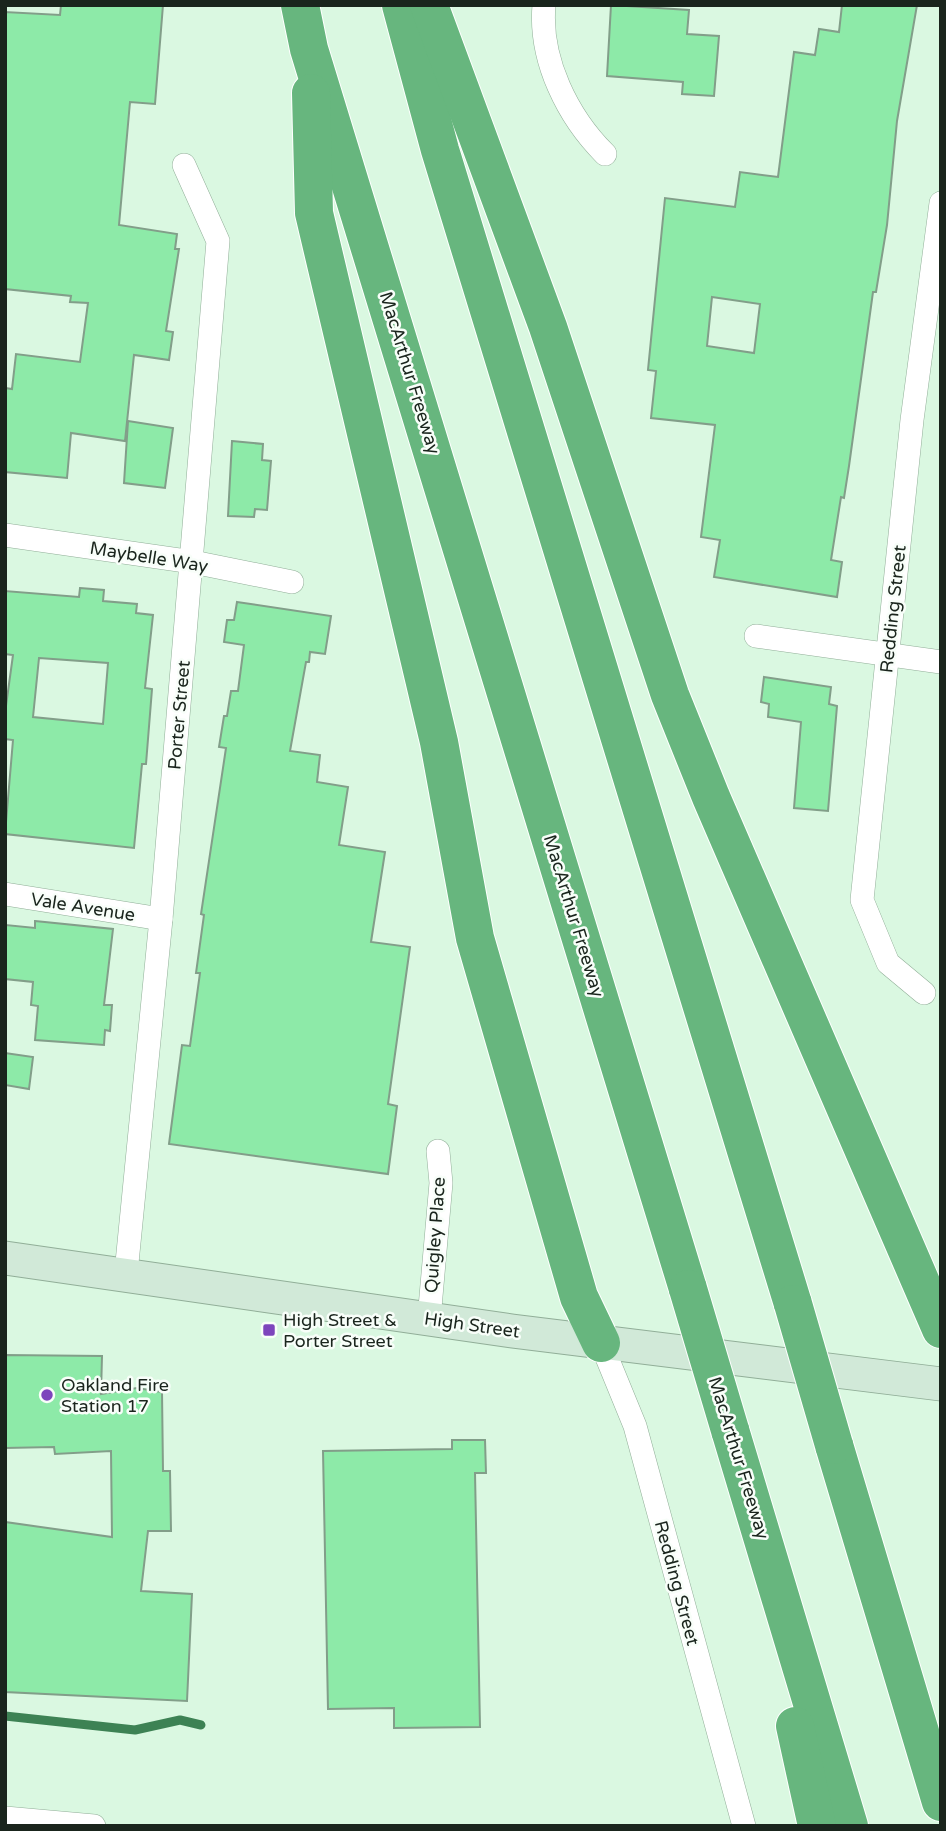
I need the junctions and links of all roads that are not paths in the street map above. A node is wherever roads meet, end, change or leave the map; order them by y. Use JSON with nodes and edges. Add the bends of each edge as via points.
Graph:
{"nodes":[{"id":1,"x":300,"y":5,"type":"edge"},
{"id":2,"x":401,"y":5,"type":"edge"},
{"id":3,"x":429,"y":5,"type":"edge"},
{"id":4,"x":544,"y":5,"type":"edge"},
{"id":5,"x":309,"y":49,"type":"junction"},
{"id":6,"x":605,"y":154,"type":"dead end"},
{"id":7,"x":184,"y":164,"type":"dead end"},
{"id":8,"x":941,"y":203,"type":"edge"},
{"id":9,"x":5,"y":535,"type":"edge"},
{"id":10,"x":193,"y":562,"type":"junction"},
{"id":11,"x":292,"y":582,"type":"dead end"},
{"id":12,"x":756,"y":636,"type":"dead end"},
{"id":13,"x":889,"y":654,"type":"junction"},
{"id":14,"x":941,"y":662,"type":"edge"},
{"id":15,"x":5,"y":894,"type":"edge"},
{"id":16,"x":161,"y":919,"type":"junction"},
{"id":17,"x":925,"y":993,"type":"dead end"},
{"id":18,"x":438,"y":1151,"type":"dead end"},
{"id":19,"x":5,"y":1258,"type":"edge"},
{"id":20,"x":126,"y":1273,"type":"junction"},
{"id":21,"x":429,"y":1319,"type":"junction"},
{"id":22,"x":941,"y":1329,"type":"edge"},
{"id":23,"x":601,"y":1343,"type":"junction"},
{"id":24,"x":941,"y":1384,"type":"edge"},
{"id":25,"x":730,"y":1430,"type":"junction"},
{"id":26,"x":941,"y":1802,"type":"edge"},
{"id":27,"x":5,"y":1818,"type":"edge"},
{"id":28,"x":94,"y":1826,"type":"edge"},
{"id":29,"x":744,"y":1826,"type":"edge"},
{"id":30,"x":817,"y":1826,"type":"edge"},
{"id":31,"x":849,"y":1826,"type":"edge"}],
"edges":[{"from":1,"to":5,"type":"highway","name":"MacArthur Freeway"},
{"from":2,"to":26,"type":"highway","bridge":true,"via":[[440,150]]},
{"from":3,"to":22,"type":"highway","via":[[548,327],[670,695]]},
{"from":4,"to":6,"type":"street","via":[[548,49],[567,106],[583,132]]},
{"from":5,"to":23,"type":"highway","via":[[314,213],[439,742],[475,938],[579,1297]]},
{"from":5,"to":25,"type":"highway","name":"MacArthur Freeway","bridge":true},
{"from":7,"to":10,"type":"street","name":"Porter Street","via":[[218,241]]},
{"from":8,"to":13,"type":"street","name":"Redding Street","via":[[912,421]]},
{"from":9,"to":10,"type":"street","name":"Maybelle Way"},
{"from":10,"to":11,"type":"street","name":"Maybelle Way"},
{"from":10,"to":16,"type":"street","name":"Porter Street"},
{"from":12,"to":13,"type":"street"},
{"from":13,"to":14,"type":"street"},
{"from":13,"to":17,"type":"street","name":"Redding Street","via":[[862,900],[888,963]]},
{"from":15,"to":16,"type":"street","name":"Vale Avenue"},
{"from":16,"to":20,"type":"street","name":"Porter Street"},
{"from":18,"to":21,"type":"street","name":"Quigley Place","via":[[442,1182]]},
{"from":19,"to":20,"type":"main road","name":"High Street"},
{"from":20,"to":21,"type":"main road","name":"High Street"},
{"from":21,"to":23,"type":"main road","name":"High Street"},
{"from":23,"to":24,"type":"main road","name":"High Street"},
{"from":23,"to":29,"type":"street","name":"Redding Street","via":[[635,1426]]},
{"from":25,"to":30,"type":"highway"},
{"from":25,"to":31,"type":"highway","name":"MacArthur Freeway"},
{"from":27,"to":28,"type":"street"}]}
